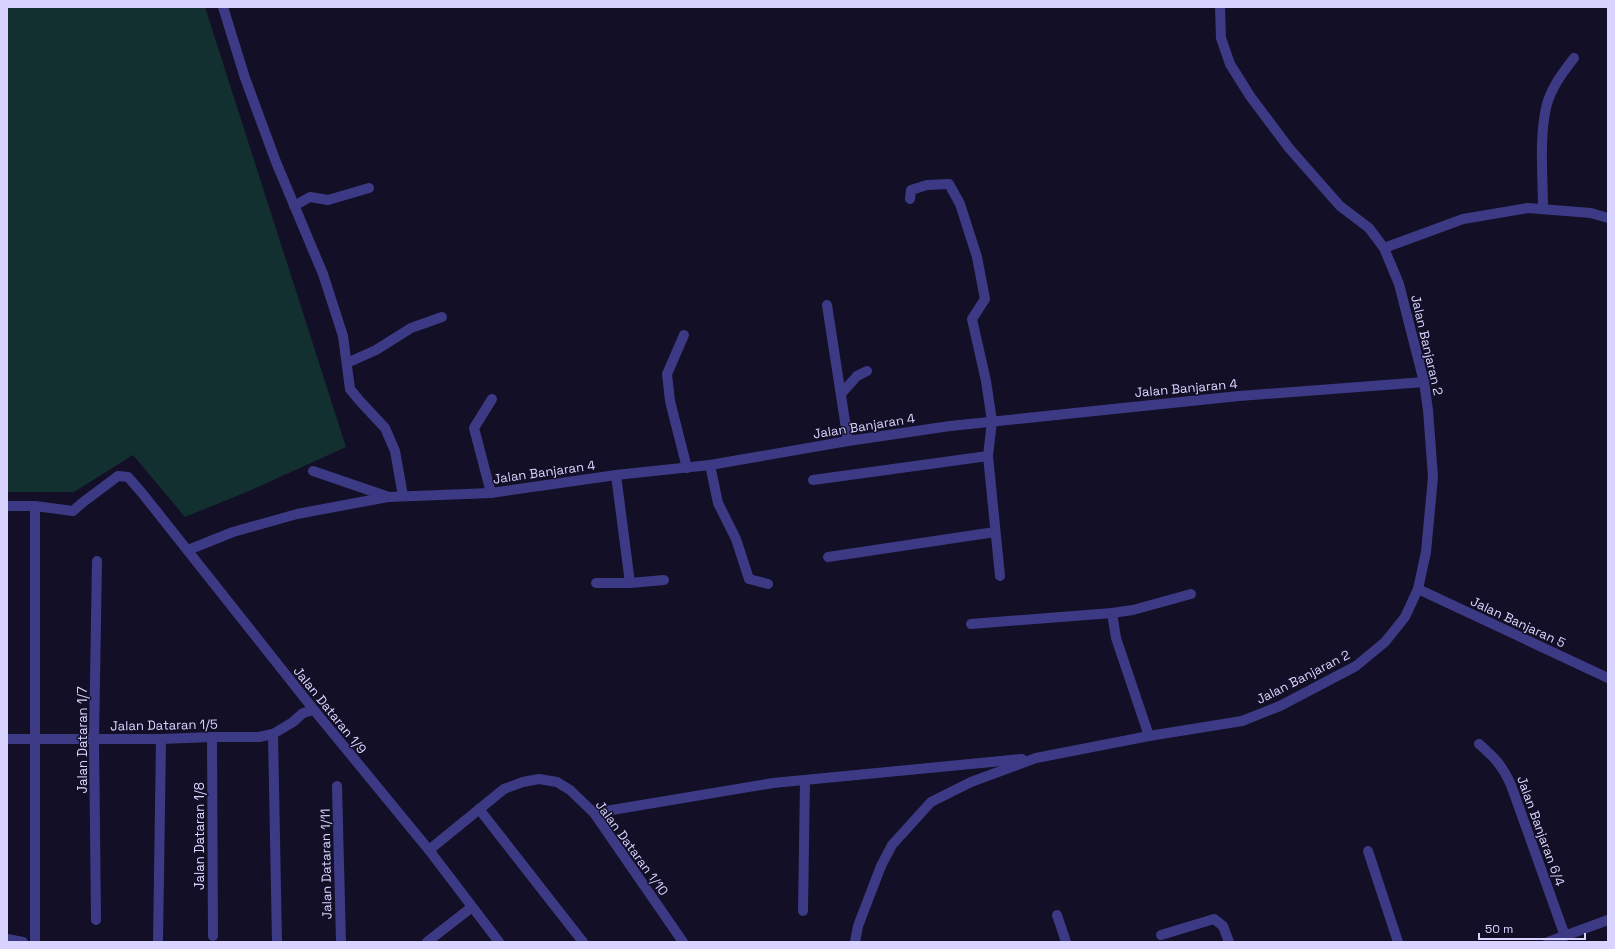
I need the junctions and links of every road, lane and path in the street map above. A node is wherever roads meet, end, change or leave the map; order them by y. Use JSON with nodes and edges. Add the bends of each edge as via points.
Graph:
{"nodes":[{"id":1,"x":223,"y":7,"type":"edge"},
{"id":2,"x":1220,"y":7,"type":"edge"},
{"id":3,"x":1574,"y":58,"type":"dead end"},
{"id":4,"x":369,"y":188,"type":"dead end"},
{"id":5,"x":910,"y":200,"type":"dead end"},
{"id":6,"x":294,"y":206,"type":"junction"},
{"id":7,"x":1543,"y":209,"type":"junction"},
{"id":8,"x":1608,"y":218,"type":"edge"},
{"id":9,"x":1384,"y":248,"type":"junction"},
{"id":10,"x":827,"y":305,"type":"dead end"},
{"id":11,"x":442,"y":317,"type":"dead end"},
{"id":12,"x":684,"y":335,"type":"dead end"},
{"id":13,"x":347,"y":363,"type":"junction"},
{"id":14,"x":867,"y":371,"type":"dead end"},
{"id":15,"x":1424,"y":382,"type":"junction"},
{"id":16,"x":841,"y":394,"type":"junction"},
{"id":17,"x":492,"y":399,"type":"dead end"},
{"id":18,"x":992,"y":421,"type":"junction"},
{"id":19,"x":848,"y":441,"type":"junction"},
{"id":20,"x":988,"y":456,"type":"junction"},
{"id":21,"x":710,"y":465,"type":"junction"},
{"id":22,"x":687,"y":468,"type":"junction"},
{"id":23,"x":313,"y":471,"type":"dead end"},
{"id":24,"x":616,"y":476,"type":"junction"},
{"id":25,"x":813,"y":480,"type":"dead end"},
{"id":26,"x":491,"y":493,"type":"junction"},
{"id":27,"x":403,"y":496,"type":"junction"},
{"id":28,"x":389,"y":497,"type":"junction"},
{"id":29,"x":7,"y":506,"type":"edge"},
{"id":30,"x":35,"y":506,"type":"junction"},
{"id":31,"x":995,"y":532,"type":"junction"},
{"id":32,"x":188,"y":550,"type":"junction"},
{"id":33,"x":828,"y":557,"type":"dead end"},
{"id":34,"x":98,"y":561,"type":"dead end"},
{"id":35,"x":1000,"y":576,"type":"dead end"},
{"id":36,"x":664,"y":580,"type":"dead end"},
{"id":37,"x":596,"y":583,"type":"dead end"},
{"id":38,"x":630,"y":583,"type":"junction"},
{"id":39,"x":768,"y":584,"type":"dead end"},
{"id":40,"x":1418,"y":589,"type":"junction"},
{"id":41,"x":1191,"y":594,"type":"dead end"},
{"id":42,"x":1112,"y":613,"type":"junction"},
{"id":43,"x":971,"y":624,"type":"dead end"},
{"id":44,"x":1608,"y":678,"type":"edge"},
{"id":45,"x":314,"y":710,"type":"junction"},
{"id":46,"x":274,"y":734,"type":"junction"},
{"id":47,"x":1149,"y":736,"type":"junction"},
{"id":48,"x":212,"y":737,"type":"junction"},
{"id":49,"x":36,"y":738,"type":"junction"},
{"id":50,"x":7,"y":739,"type":"edge"},
{"id":51,"x":94,"y":739,"type":"junction"},
{"id":52,"x":161,"y":739,"type":"junction"},
{"id":53,"x":1479,"y":744,"type":"dead end"},
{"id":54,"x":1036,"y":758,"type":"junction"},
{"id":55,"x":805,"y":780,"type":"junction"},
{"id":56,"x":337,"y":786,"type":"dead end"},
{"id":57,"x":479,"y":809,"type":"junction"},
{"id":58,"x":594,"y":813,"type":"junction"},
{"id":59,"x":429,"y":850,"type":"junction"},
{"id":60,"x":1368,"y":851,"type":"dead end"},
{"id":61,"x":472,"y":907,"type":"junction"},
{"id":62,"x":803,"y":911,"type":"dead end"},
{"id":63,"x":1057,"y":915,"type":"dead end"},
{"id":64,"x":96,"y":920,"type":"dead end"},
{"id":65,"x":1608,"y":920,"type":"edge"},
{"id":66,"x":1161,"y":935,"type":"dead end"},
{"id":67,"x":213,"y":936,"type":"dead end"},
{"id":68,"x":1565,"y":936,"type":"junction"},
{"id":69,"x":7,"y":939,"type":"edge"},
{"id":70,"x":23,"y":942,"type":"edge"},
{"id":71,"x":35,"y":942,"type":"edge"},
{"id":72,"x":158,"y":942,"type":"edge"},
{"id":73,"x":277,"y":942,"type":"edge"},
{"id":74,"x":341,"y":942,"type":"edge"},
{"id":75,"x":427,"y":942,"type":"edge"},
{"id":76,"x":499,"y":942,"type":"edge"},
{"id":77,"x":583,"y":942,"type":"edge"},
{"id":78,"x":683,"y":942,"type":"edge"},
{"id":79,"x":855,"y":942,"type":"edge"},
{"id":80,"x":1066,"y":942,"type":"edge"},
{"id":81,"x":1229,"y":942,"type":"edge"},
{"id":82,"x":1398,"y":942,"type":"edge"},
{"id":83,"x":1548,"y":942,"type":"edge"}],
"edges":[{"from":1,"to":6,"type":"street","via":[[248,85]]},
{"from":2,"to":9,"type":"street","name":"Jalan Banjaran 2","via":[[1221,38],[1230,64],[1250,96],[1289,148],[1340,206],[1369,228]]},
{"from":3,"to":7,"type":"street","via":[[1554,86],[1546,107],[1542,135]]},
{"from":4,"to":6,"type":"street","via":[[328,200],[310,197]]},
{"from":5,"to":18,"type":"street","via":[[912,190],[927,185],[949,184],[960,204],[977,257],[985,299],[972,319]]},
{"from":6,"to":13,"type":"street","via":[[324,274],[343,336]]},
{"from":7,"to":8,"type":"street","via":[[1591,213]]},
{"from":7,"to":9,"type":"street","via":[[1528,208],[1463,219]]},
{"from":9,"to":15,"type":"street","name":"Jalan Banjaran 2","via":[[1399,284]]},
{"from":10,"to":16,"type":"street"},
{"from":11,"to":13,"type":"street","via":[[411,328],[376,350]]},
{"from":12,"to":22,"type":"street","via":[[667,374],[670,401]]},
{"from":13,"to":27,"type":"street","via":[[350,389],[385,428],[395,451]]},
{"from":14,"to":16,"type":"street","via":[[857,376]]},
{"from":15,"to":18,"type":"street","name":"Jalan Banjaran 4","via":[[1239,396]]},
{"from":15,"to":40,"type":"street","name":"Jalan Banjaran 2","via":[[1432,477],[1426,552]]},
{"from":16,"to":19,"type":"street"},
{"from":17,"to":26,"type":"street","via":[[474,428]]},
{"from":18,"to":19,"type":"street","name":"Jalan Banjaran 4"},
{"from":18,"to":20,"type":"street"},
{"from":19,"to":21,"type":"street","name":"Jalan Banjaran 4"},
{"from":20,"to":25,"type":"street"},
{"from":20,"to":31,"type":"street"},
{"from":21,"to":22,"type":"street","name":"Jalan Banjaran 4"},
{"from":21,"to":39,"type":"street","via":[[718,503],[736,539],[749,579]]},
{"from":22,"to":24,"type":"street","name":"Jalan Banjaran 4"},
{"from":23,"to":28,"type":"street","name":"Jalan Banjaran 4"},
{"from":24,"to":26,"type":"street","name":"Jalan Banjaran 4"},
{"from":24,"to":38,"type":"street"},
{"from":26,"to":27,"type":"street","name":"Jalan Banjaran 4"},
{"from":27,"to":28,"type":"street","name":"Jalan Banjaran 4"},
{"from":28,"to":32,"type":"street","via":[[297,514],[233,532]]},
{"from":29,"to":30,"type":"street","name":"Jalan Dataran 1/9"},
{"from":30,"to":32,"type":"street","name":"Jalan Dataran 1/9","via":[[73,512],[118,476],[128,477]]},
{"from":30,"to":49,"type":"street"},
{"from":31,"to":33,"type":"street"},
{"from":31,"to":35,"type":"street"},
{"from":32,"to":45,"type":"street","name":"Jalan Dataran 1/9"},
{"from":34,"to":51,"type":"street","name":"Jalan Dataran 1/7"},
{"from":36,"to":38,"type":"street"},
{"from":37,"to":38,"type":"street"},
{"from":40,"to":44,"type":"street","name":"Jalan Banjaran 5"},
{"from":40,"to":47,"type":"street","name":"Jalan Banjaran 2","via":[[1405,617],[1385,642],[1356,666],[1280,706],[1242,721]]},
{"from":41,"to":42,"type":"street"},
{"from":42,"to":43,"type":"street"},
{"from":42,"to":47,"type":"street","via":[[1116,638]]},
{"from":45,"to":46,"type":"street","name":"Jalan Dataran 1/5","via":[[303,713]]},
{"from":45,"to":59,"type":"street","name":"Jalan Dataran 1/9"},
{"from":46,"to":48,"type":"street","name":"Jalan Dataran 1/5","via":[[259,738]]},
{"from":46,"to":73,"type":"street"},
{"from":47,"to":54,"type":"street","name":"Jalan Banjaran 2"},
{"from":48,"to":52,"type":"street","name":"Jalan Dataran 1/5"},
{"from":48,"to":67,"type":"street","name":"Jalan Dataran 1/8"},
{"from":49,"to":50,"type":"street","name":"Jalan Dataran 1/5"},
{"from":49,"to":51,"type":"street","name":"Jalan Dataran 1/5"},
{"from":49,"to":71,"type":"street"},
{"from":51,"to":52,"type":"street","name":"Jalan Dataran 1/5"},
{"from":51,"to":64,"type":"street","name":"Jalan Dataran 1/7"},
{"from":52,"to":72,"type":"street"},
{"from":53,"to":68,"type":"street","name":"Jalan Banjaran 6/4","via":[[1504,769]]},
{"from":54,"to":55,"type":"street"},
{"from":54,"to":79,"type":"street","name":"Jalan Banjaran 2","via":[[971,782],[931,802],[892,845],[860,919]]},
{"from":55,"to":58,"type":"street"},
{"from":55,"to":62,"type":"street"},
{"from":56,"to":74,"type":"street","name":"Jalan Dataran 1/11"},
{"from":57,"to":58,"type":"street","name":"Jalan Dataran 1/10","via":[[504,789],[539,779],[557,782],[570,790]]},
{"from":57,"to":59,"type":"street","name":"Jalan Dataran 1/10"},
{"from":57,"to":77,"type":"street"},
{"from":58,"to":78,"type":"street","name":"Jalan Dataran 1/10"},
{"from":59,"to":61,"type":"street","name":"Jalan Dataran 1/9"},
{"from":60,"to":82,"type":"street"},
{"from":61,"to":75,"type":"street"},
{"from":61,"to":76,"type":"street","name":"Jalan Dataran 1/9"},
{"from":63,"to":80,"type":"street"},
{"from":65,"to":68,"type":"street"},
{"from":66,"to":81,"type":"street","via":[[1214,919],[1223,926]]},
{"from":68,"to":83,"type":"street"},
{"from":69,"to":70,"type":"street"}]}
